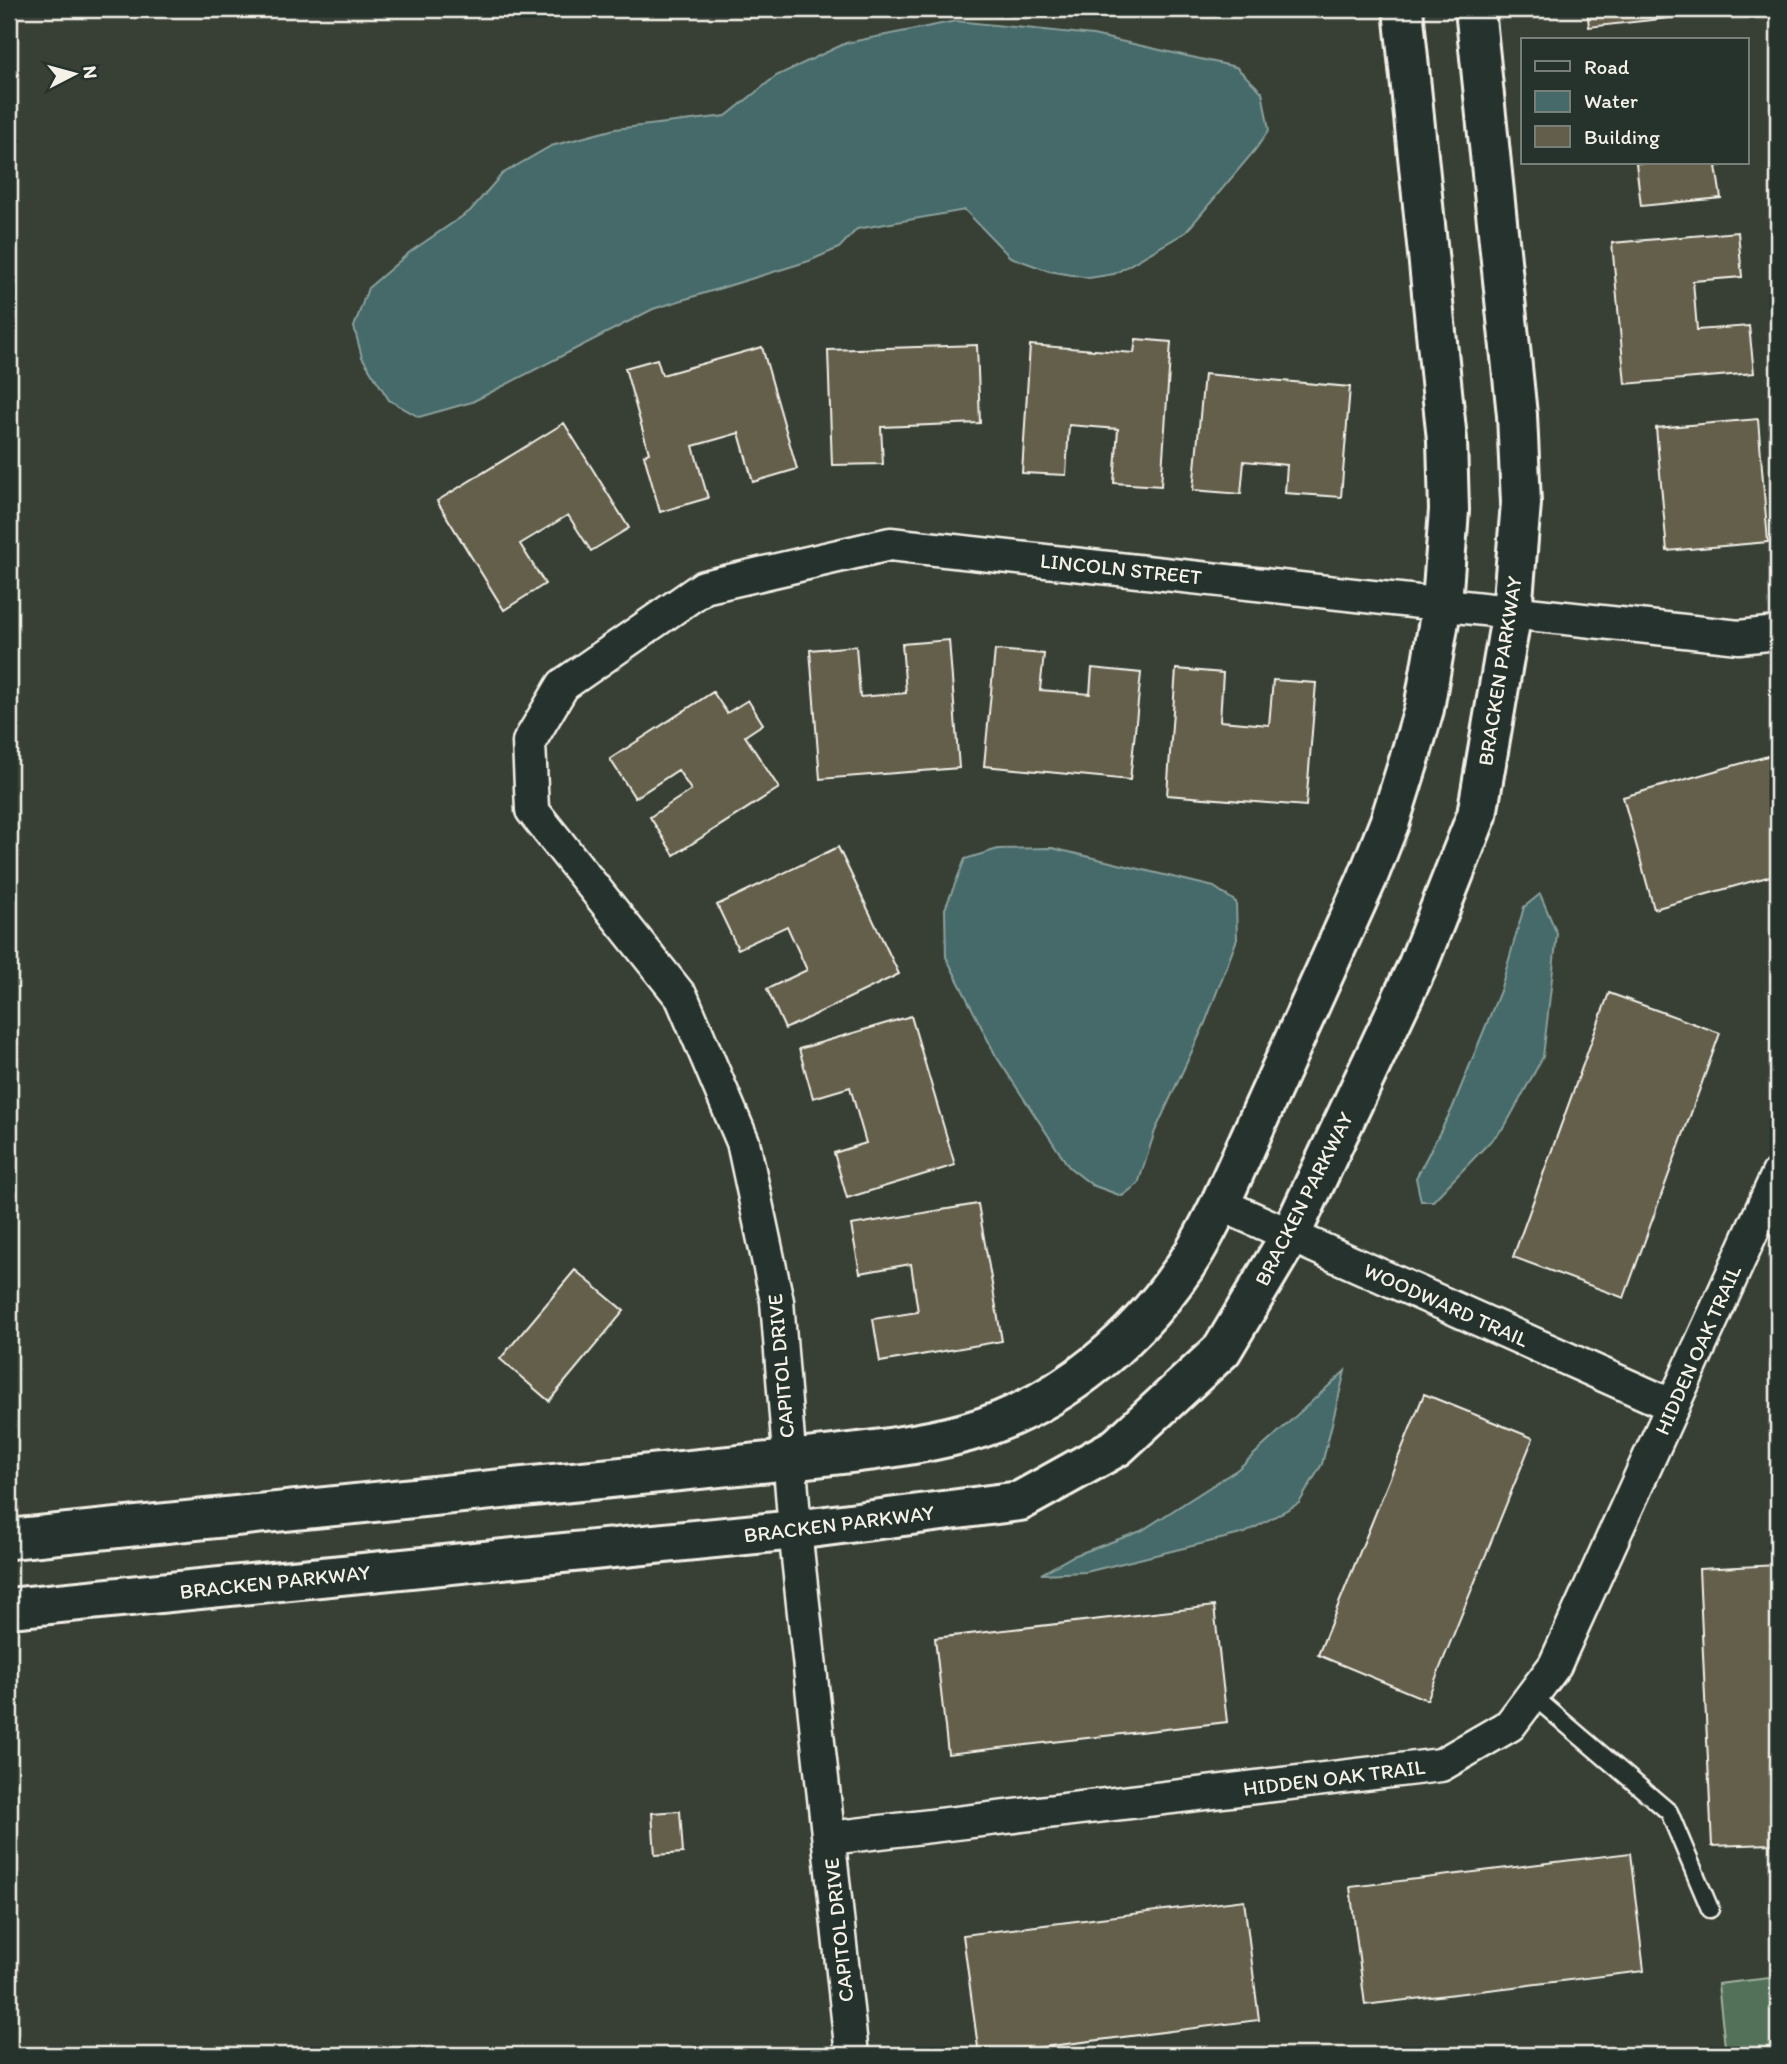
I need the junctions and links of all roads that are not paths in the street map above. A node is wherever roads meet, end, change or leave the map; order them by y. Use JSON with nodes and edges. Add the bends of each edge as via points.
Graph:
{"nodes":[{"id":1,"x":1403,"y":9,"type":"edge"},
{"id":2,"x":1475,"y":9,"type":"edge"},
{"id":3,"x":1442,"y":603,"type":"junction"},
{"id":4,"x":1512,"y":611,"type":"junction"},
{"id":5,"x":1778,"y":634,"type":"edge"},
{"id":6,"x":529,"y":742,"type":"joint"},
{"id":7,"x":1778,"y":1174,"type":"edge"},
{"id":8,"x":1220,"y":1204,"type":"junction"},
{"id":9,"x":1290,"y":1236,"type":"junction"},
{"id":10,"x":1673,"y":1406,"type":"junction"},
{"id":11,"x":789,"y":1461,"type":"junction"},
{"id":12,"x":796,"y":1531,"type":"junction"},
{"id":13,"x":9,"y":1539,"type":"edge"},
{"id":14,"x":9,"y":1608,"type":"edge"},
{"id":15,"x":1533,"y":1696,"type":"junction"},
{"id":16,"x":830,"y":1838,"type":"junction"},
{"id":17,"x":1710,"y":1909,"type":"dead end"},
{"id":18,"x":852,"y":2055,"type":"edge"}],
"edges":[{"from":1,"to":3,"type":"street","via":[[1447,440],[1449,510]]},
{"from":2,"to":4,"type":"street","name":"BRACKEN PARKWAY","via":[[1520,462]]},
{"from":3,"to":4,"type":"street","name":"LINCOLN STREET"},
{"from":3,"to":6,"type":"street","name":"LINCOLN STREET","via":[[890,544],[704,587],[563,685]]},
{"from":3,"to":8,"type":"street","via":[[1424,709],[1390,821]]},
{"from":4,"to":5,"type":"street","name":"LINCOLN STREET","via":[[1739,637]]},
{"from":4,"to":9,"type":"street","name":"BRACKEN PARKWAY","via":[[1478,815],[1417,967]]},
{"from":6,"to":11,"type":"street","name":"CAPITOL DRIVE","via":[[533,810],[682,998],[743,1142],[777,1301]]},
{"from":7,"to":10,"type":"street","name":"HIDDEN OAK TRAIL"},
{"from":8,"to":9,"type":"street","name":"WOODWARD TRAIL"},
{"from":8,"to":11,"type":"street","via":[[1195,1251],[1133,1331],[1051,1396],[968,1432]]},
{"from":9,"to":10,"type":"street","name":"WOODWARD TRAIL"},
{"from":9,"to":12,"type":"street","name":"BRACKEN PARKWAY","via":[[1222,1350],[1117,1447],[1020,1501]]},
{"from":10,"to":15,"type":"street","name":"HIDDEN OAK TRAIL","via":[[1555,1665]]},
{"from":11,"to":12,"type":"street","name":"CAPITOL DRIVE"},
{"from":11,"to":13,"type":"street"},
{"from":12,"to":14,"type":"street","name":"BRACKEN PARKWAY"},
{"from":12,"to":16,"type":"street","name":"CAPITOL DRIVE"},
{"from":15,"to":16,"type":"street","name":"HIDDEN OAK TRAIL","via":[[1510,1725],[1441,1765]]},
{"from":15,"to":17,"type":"lane","via":[[1669,1812]]},
{"from":16,"to":18,"type":"street","name":"CAPITOL DRIVE"}]}
